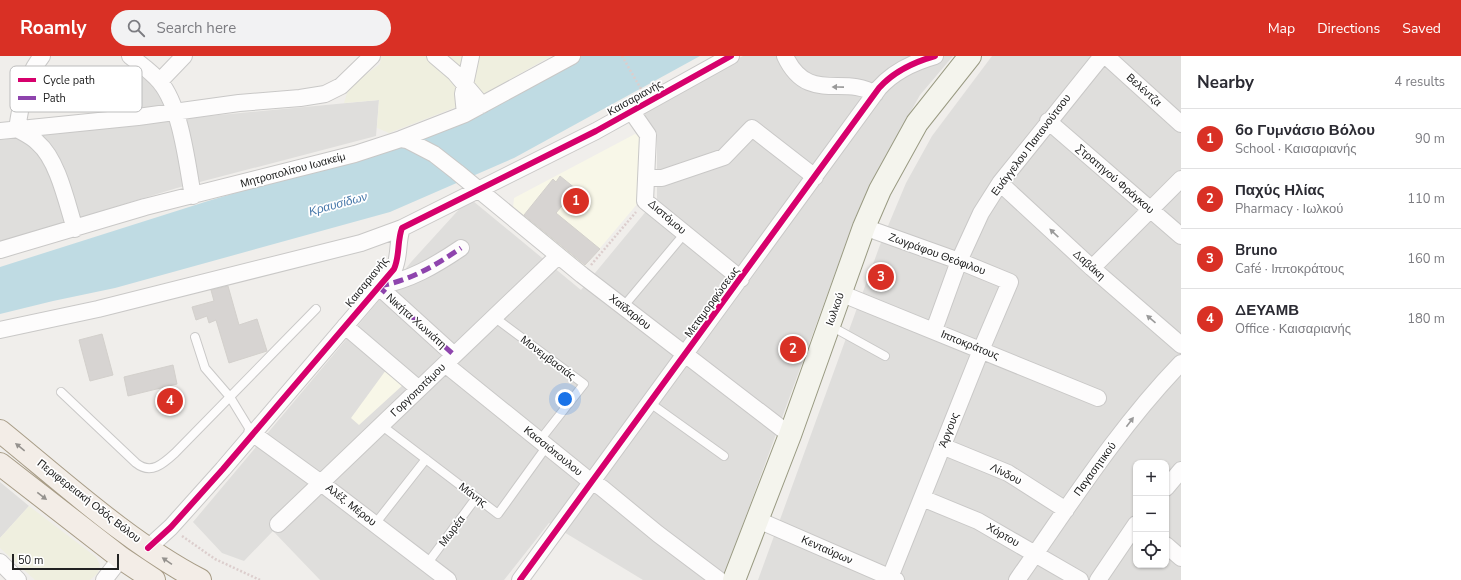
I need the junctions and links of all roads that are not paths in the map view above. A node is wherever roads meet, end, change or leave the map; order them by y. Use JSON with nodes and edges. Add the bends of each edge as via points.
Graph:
{"nodes":[{"id":1,"x":42,"y":56,"type":"edge"},
{"id":2,"x":130,"y":56,"type":"edge"},
{"id":3,"x":184,"y":56,"type":"edge"},
{"id":4,"x":372,"y":56,"type":"edge"},
{"id":5,"x":435,"y":56,"type":"edge"},
{"id":6,"x":471,"y":56,"type":"edge"},
{"id":7,"x":572,"y":56,"type":"edge"},
{"id":8,"x":731,"y":56,"type":"edge"},
{"id":9,"x":785,"y":56,"type":"edge"},
{"id":10,"x":935,"y":56,"type":"edge"},
{"id":11,"x":1102,"y":56,"type":"edge"},
{"id":12,"x":1106,"y":56,"type":"edge"},
{"id":13,"x":965,"y":58,"type":"edge"},
{"id":14,"x":35,"y":66,"type":"edge"},
{"id":15,"x":160,"y":81,"type":"junction"},
{"id":16,"x":466,"y":85,"type":"junction"},
{"id":17,"x":875,"y":94,"type":"junction"},
{"id":18,"x":482,"y":105,"type":"junction"},
{"id":19,"x":20,"y":112,"type":"edge"},
{"id":20,"x":175,"y":112,"type":"junction"},
{"id":21,"x":632,"y":112,"type":"junction"},
{"id":22,"x":465,"y":114,"type":"junction"},
{"id":23,"x":1048,"y":121,"type":"junction"},
{"id":24,"x":1181,"y":124,"type":"edge"},
{"id":25,"x":17,"y":129,"type":"junction"},
{"id":26,"x":0,"y":131,"type":"edge"},
{"id":27,"x":404,"y":140,"type":"junction"},
{"id":28,"x":815,"y":177,"type":"junction"},
{"id":29,"x":646,"y":178,"type":"junction"},
{"id":30,"x":1181,"y":178,"type":"edge"},
{"id":31,"x":1000,"y":182,"type":"junction"},
{"id":32,"x":476,"y":188,"type":"junction"},
{"id":33,"x":193,"y":196,"type":"junction"},
{"id":34,"x":1150,"y":209,"type":"junction"},
{"id":35,"x":864,"y":227,"type":"junction"},
{"id":36,"x":402,"y":228,"type":"junction"},
{"id":37,"x":75,"y":229,"type":"junction"},
{"id":38,"x":685,"y":233,"type":"junction"},
{"id":39,"x":1181,"y":236,"type":"edge"},
{"id":40,"x":461,"y":248,"type":"dead end"},
{"id":41,"x":0,"y":250,"type":"edge"},
{"id":42,"x":558,"y":256,"type":"junction"},
{"id":43,"x":959,"y":261,"type":"junction"},
{"id":44,"x":1092,"y":268,"type":"junction"},
{"id":45,"x":741,"y":279,"type":"junction"},
{"id":46,"x":1010,"y":282,"type":"joint"},
{"id":47,"x":378,"y":286,"type":"junction"},
{"id":48,"x":840,"y":294,"type":"junction"},
{"id":49,"x":623,"y":307,"type":"junction"},
{"id":50,"x":316,"y":309,"type":"dead end"},
{"id":51,"x":494,"y":317,"type":"junction"},
{"id":52,"x":828,"y":325,"type":"junction"},
{"id":53,"x":345,"y":326,"type":"junction"},
{"id":54,"x":0,"y":330,"type":"edge"},
{"id":55,"x":934,"y":330,"type":"junction"},
{"id":56,"x":195,"y":337,"type":"dead end"},
{"id":57,"x":1181,"y":345,"type":"edge"},
{"id":58,"x":981,"y":350,"type":"junction"},
{"id":59,"x":686,"y":355,"type":"junction"},
{"id":60,"x":885,"y":356,"type":"dead end"},
{"id":61,"x":450,"y":360,"type":"junction"},
{"id":62,"x":1181,"y":363,"type":"edge"},
{"id":63,"x":419,"y":389,"type":"junction"},
{"id":64,"x":61,"y":392,"type":"dead end"},
{"id":65,"x":230,"y":397,"type":"junction"},
{"id":66,"x":1098,"y":398,"type":"dead end"},
{"id":67,"x":650,"y":403,"type":"junction"},
{"id":68,"x":381,"y":425,"type":"junction"},
{"id":69,"x":0,"y":431,"type":"edge"},
{"id":70,"x":252,"y":433,"type":"junction"},
{"id":71,"x":790,"y":435,"type":"junction"},
{"id":72,"x":544,"y":443,"type":"junction"},
{"id":73,"x":942,"y":446,"type":"junction"},
{"id":74,"x":724,"y":456,"type":"dead end"},
{"id":75,"x":426,"y":459,"type":"junction"},
{"id":76,"x":0,"y":464,"type":"edge"},
{"id":77,"x":1181,"y":470,"type":"edge"},
{"id":78,"x":592,"y":481,"type":"junction"},
{"id":79,"x":321,"y":483,"type":"junction"},
{"id":80,"x":1169,"y":484,"type":"edge"},
{"id":81,"x":476,"y":498,"type":"junction"},
{"id":82,"x":922,"y":498,"type":"junction"},
{"id":83,"x":1066,"y":510,"type":"junction"},
{"id":84,"x":758,"y":520,"type":"junction"},
{"id":85,"x":278,"y":524,"type":"dead end"},
{"id":86,"x":375,"y":524,"type":"junction"},
{"id":87,"x":1133,"y":528,"type":"edge"},
{"id":88,"x":148,"y":548,"type":"junction"},
{"id":89,"x":1169,"y":548,"type":"edge"},
{"id":90,"x":1036,"y":554,"type":"junction"},
{"id":91,"x":121,"y":558,"type":"junction"},
{"id":92,"x":1181,"y":558,"type":"edge"},
{"id":93,"x":0,"y":562,"type":"edge"},
{"id":94,"x":427,"y":564,"type":"junction"},
{"id":95,"x":109,"y":579,"type":"edge"},
{"id":96,"x":892,"y":579,"type":"edge"},
{"id":97,"x":18,"y":580,"type":"edge"},
{"id":98,"x":154,"y":580,"type":"edge"},
{"id":99,"x":200,"y":580,"type":"edge"},
{"id":100,"x":448,"y":580,"type":"edge"},
{"id":101,"x":520,"y":580,"type":"edge"},
{"id":102,"x":719,"y":580,"type":"edge"},
{"id":103,"x":734,"y":580,"type":"edge"},
{"id":104,"x":1017,"y":580,"type":"edge"},
{"id":105,"x":1080,"y":580,"type":"edge"},
{"id":106,"x":1098,"y":580,"type":"edge"}],
"edges":[{"from":1,"to":14,"type":"street"},
{"from":2,"to":15,"type":"street"},
{"from":3,"to":15,"type":"street"},
{"from":4,"to":20,"type":"street","via":[[341,86],[325,94]]},
{"from":5,"to":16,"type":"street"},
{"from":6,"to":16,"type":"street"},
{"from":7,"to":18,"type":"street","name":"Μητροπολίτου Ιωακείμ"},
{"from":8,"to":21,"type":"street","name":"Καισαριανής"},
{"from":17,"to":9,"type":"street","one_way":true,"via":[[862,88],[826,87],[812,83],[798,74]]},
{"from":10,"to":17,"type":"street","name":"Μεταμορφώσεως","via":[[899,71]]},
{"from":11,"to":23,"type":"street","name":"Ευάγγελου Παπανούτσου"},
{"from":12,"to":24,"type":"street","name":"Βελέντζα"},
{"from":13,"to":35,"type":"main road","name":"Ιωλκού","via":[[909,135]]},
{"from":15,"to":20,"type":"street"},
{"from":16,"to":18,"type":"street"},
{"from":16,"to":22,"type":"street","via":[[463,94]]},
{"from":17,"to":28,"type":"street","name":"Μεταμορφώσεως"},
{"from":18,"to":22,"type":"street","name":"Μητροπολίτου Ιωακείμ"},
{"from":19,"to":25,"type":"street"},
{"from":20,"to":25,"type":"street"},
{"from":20,"to":33,"type":"street"},
{"from":21,"to":29,"type":"street","name":"Διστόμου","via":[[648,135]]},
{"from":21,"to":32,"type":"street","name":"Καισαριανής"},
{"from":22,"to":27,"type":"street","name":"Μητροπολίτου Ιωακείμ"},
{"from":23,"to":31,"type":"street","name":"Ευάγγελου Παπανούτσου"},
{"from":23,"to":34,"type":"street","name":"Στρατηγού Φράγκου"},
{"from":25,"to":26,"type":"street"},
{"from":25,"to":37,"type":"street","via":[[38,142],[46,152],[57,174]]},
{"from":27,"to":32,"type":"street","name":"Χαϊδαρίου","via":[[434,154]]},
{"from":27,"to":33,"type":"street","name":"Μητροπολίτου Ιωακείμ"},
{"from":28,"to":29,"type":"street","via":[[752,128],[724,157],[662,178]]},
{"from":28,"to":45,"type":"street","name":"Μεταμορφώσεως"},
{"from":29,"to":38,"type":"street","name":"Διστόμου","via":[[646,202]]},
{"from":30,"to":34,"type":"street"},
{"from":31,"to":43,"type":"street","name":"Ευάγγελου Παπανούτσου","via":[[981,213]]},
{"from":44,"to":31,"type":"street","name":"Δαβάκη","one_way":true},
{"from":32,"to":36,"type":"street","name":"Καισαριανής"},
{"from":32,"to":42,"type":"street","name":"Χαϊδαρίου"},
{"from":33,"to":37,"type":"street","name":"Μητροπολίτου Ιωακείμ","via":[[145,207]]},
{"from":34,"to":39,"type":"street","name":"Στρατηγού Φράγκου"},
{"from":34,"to":44,"type":"street"},
{"from":35,"to":43,"type":"street","name":"Ζωγράφου Θεόφιλου"},
{"from":35,"to":48,"type":"main road","name":"Ιωλκού"},
{"from":36,"to":47,"type":"street","name":"Καισαριανής","via":[[397,262]]},
{"from":36,"to":54,"type":"street","via":[[346,246],[105,307]]},
{"from":37,"to":41,"type":"street","name":"Μητροπολίτου Ιωακείμ"},
{"from":38,"to":45,"type":"street","name":"Διστόμου"},
{"from":38,"to":49,"type":"lane"},
{"from":40,"to":47,"type":"street","via":[[436,265],[393,284]]},
{"from":42,"to":49,"type":"street","name":"Χαϊδαρίου"},
{"from":42,"to":51,"type":"street","name":"Γοργοποτάμου"},
{"from":43,"to":46,"type":"street","name":"Ζωγράφου Θεόφιλου"},
{"from":43,"to":55,"type":"street","name":"Ευάγγελου Παπανούτσου"},
{"from":57,"to":44,"type":"street","name":"Δαβάκη","one_way":true},
{"from":45,"to":59,"type":"street","name":"Μεταμορφώσεως"},
{"from":46,"to":58,"type":"street","name":"Άργους"},
{"from":47,"to":53,"type":"street","name":"Καισαριανής"},
{"from":47,"to":61,"type":"street","name":"Νικήτα Χωνιάτη"},
{"from":48,"to":52,"type":"main road","name":"Ιωλκού"},
{"from":48,"to":55,"type":"street","name":"Ιπποκράτους"},
{"from":49,"to":59,"type":"street","name":"Χαϊδαρίου"},
{"from":50,"to":65,"type":"lane"},
{"from":51,"to":61,"type":"street","name":"Γοργοποτάμου"},
{"from":51,"to":72,"type":"lane","name":"Μονεμβασιάς","via":[[584,384]]},
{"from":52,"to":60,"type":"lane"},
{"from":52,"to":71,"type":"main road","name":"Ιωλκού"},
{"from":53,"to":63,"type":"street"},
{"from":53,"to":70,"type":"street","name":"Καισαριανής"},
{"from":55,"to":58,"type":"street","name":"Ιπποκράτους"},
{"from":56,"to":65,"type":"lane","via":[[205,368]]},
{"from":58,"to":66,"type":"street","name":"Ιπποκράτους"},
{"from":58,"to":73,"type":"street","name":"Άργους"},
{"from":59,"to":67,"type":"street","name":"Μεταμορφώσεως"},
{"from":59,"to":71,"type":"street","name":"Χαϊδαρίου"},
{"from":61,"to":63,"type":"street","name":"Γοργοποτάμου"},
{"from":61,"to":72,"type":"street","name":"Κασσιόπουλου"},
{"from":83,"to":62,"type":"street","name":"Παγασητικού","one_way":true,"via":[[1145,402]]},
{"from":63,"to":68,"type":"street","name":"Γοργοποτάμου"},
{"from":64,"to":65,"type":"lane","via":[[145,469],[167,460]]},
{"from":65,"to":70,"type":"lane"},
{"from":67,"to":74,"type":"lane"},
{"from":67,"to":78,"type":"street","name":"Μεταμορφώσεως"},
{"from":68,"to":75,"type":"lane","name":"Μάνης"},
{"from":68,"to":79,"type":"street","name":"Γοργοποτάμου"},
{"from":88,"to":69,"type":"main road","name":"Περιφερειακή Οδός Βόλου","one_way":true},
{"from":70,"to":79,"type":"street","name":"Αλέξ. Μέρου"},
{"from":70,"to":88,"type":"street","name":"Καισαριανής","via":[[223,469]]},
{"from":71,"to":84,"type":"main road","name":"Ιωλκού"},
{"from":72,"to":78,"type":"street","name":"Κασσιόπουλου"},
{"from":72,"to":81,"type":"lane","name":"Μάνης","via":[[498,514]]},
{"from":73,"to":82,"type":"street","name":"Άργους"},
{"from":73,"to":83,"type":"street","name":"Λίνδου","via":[[1008,473]]},
{"from":75,"to":81,"type":"lane","name":"Μάνης"},
{"from":75,"to":86,"type":"lane"},
{"from":76,"to":91,"type":"main road","one_way":true},
{"from":77,"to":80,"type":"street"},
{"from":78,"to":101,"type":"street","name":"Μεταμορφώσεως"},
{"from":78,"to":102,"type":"street","name":"Κασσιόπουλου"},
{"from":79,"to":85,"type":"street","name":"Γοργοποτάμου"},
{"from":79,"to":86,"type":"street","name":"Αλέξ. Μέρου"},
{"from":81,"to":94,"type":"lane","name":"Μωρέα"},
{"from":82,"to":90,"type":"street","name":"Χόρτου","via":[[978,521]]},
{"from":82,"to":96,"type":"street","name":"Άργους"},
{"from":83,"to":90,"type":"street","name":"Παγασητικού"},
{"from":84,"to":96,"type":"street","name":"Κενταύρων"},
{"from":84,"to":103,"type":"main road","name":"Ιωλκού"},
{"from":86,"to":94,"type":"street","name":"Αλέξ. Μέρου"},
{"from":87,"to":106,"type":"street"},
{"from":99,"to":88,"type":"main road","name":"Περιφερειακή Οδός Βόλου","one_way":true},
{"from":89,"to":92,"type":"street"},
{"from":90,"to":104,"type":"street","name":"Παγασητικού"},
{"from":90,"to":105,"type":"street","name":"Χόρτου"},
{"from":91,"to":95,"type":"street"},
{"from":91,"to":98,"type":"main road"},
{"from":93,"to":97,"type":"street"},
{"from":94,"to":100,"type":"street","name":"Αλέξ. Μέρου"}]}
